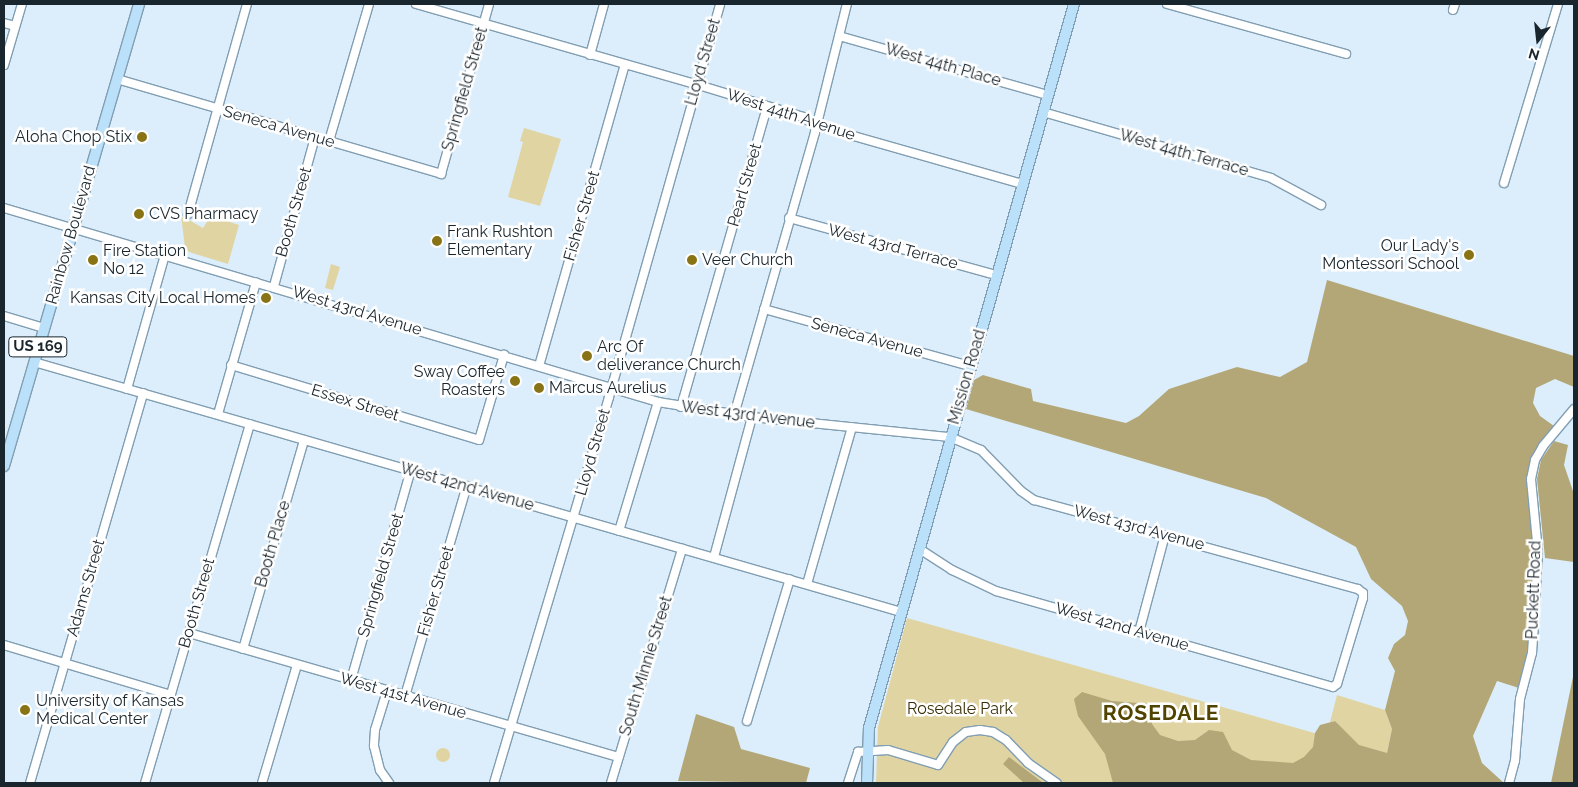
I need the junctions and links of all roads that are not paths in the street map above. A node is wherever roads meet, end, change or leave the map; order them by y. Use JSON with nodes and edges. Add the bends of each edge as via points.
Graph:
{"nodes":[{"id":1,"x":22,"y":4,"type":"edge"},
{"id":2,"x":138,"y":4,"type":"edge"},
{"id":3,"x":247,"y":4,"type":"edge"},
{"id":4,"x":370,"y":4,"type":"edge"},
{"id":5,"x":416,"y":4,"type":"edge"},
{"id":6,"x":489,"y":4,"type":"edge"},
{"id":7,"x":604,"y":4,"type":"edge"},
{"id":8,"x":720,"y":4,"type":"edge"},
{"id":9,"x":847,"y":4,"type":"edge"},
{"id":10,"x":1074,"y":4,"type":"edge"},
{"id":11,"x":1167,"y":4,"type":"edge"},
{"id":12,"x":1558,"y":4,"type":"edge"},
{"id":13,"x":4,"y":23,"type":"edge"},
{"id":14,"x":484,"y":23,"type":"junction"},
{"id":15,"x":15,"y":26,"type":"junction"},
{"id":16,"x":839,"y":36,"type":"junction"},
{"id":17,"x":1346,"y":54,"type":"dead end"},
{"id":18,"x":590,"y":55,"type":"junction"},
{"id":19,"x":4,"y":65,"type":"edge"},
{"id":20,"x":625,"y":65,"type":"junction"},
{"id":21,"x":116,"y":79,"type":"junction"},
{"id":22,"x":696,"y":84,"type":"junction"},
{"id":23,"x":1048,"y":94,"type":"junction"},
{"id":24,"x":767,"y":107,"type":"junction"},
{"id":25,"x":218,"y":109,"type":"junction"},
{"id":26,"x":1043,"y":112,"type":"junction"},
{"id":27,"x":816,"y":125,"type":"junction"},
{"id":28,"x":315,"y":137,"type":"junction"},
{"id":29,"x":329,"y":141,"type":"junction"},
{"id":30,"x":441,"y":174,"type":"joint"},
{"id":31,"x":1504,"y":183,"type":"dead end"},
{"id":32,"x":1022,"y":184,"type":"junction"},
{"id":33,"x":1321,"y":205,"type":"dead end"},
{"id":34,"x":4,"y":208,"type":"edge"},
{"id":35,"x":188,"y":214,"type":"dead end"},
{"id":36,"x":789,"y":218,"type":"junction"},
{"id":37,"x":73,"y":229,"type":"junction"},
{"id":38,"x":165,"y":255,"type":"junction"},
{"id":39,"x":996,"y":275,"type":"junction"},
{"id":40,"x":256,"y":282,"type":"junction"},
{"id":41,"x":274,"y":286,"type":"junction"},
{"id":42,"x":764,"y":310,"type":"junction"},
{"id":43,"x":4,"y":316,"type":"edge"},
{"id":44,"x":44,"y":328,"type":"junction"},
{"id":45,"x":504,"y":355,"type":"junction"},
{"id":46,"x":34,"y":362,"type":"junction"},
{"id":47,"x":231,"y":365,"type":"junction"},
{"id":48,"x":539,"y":366,"type":"junction"},
{"id":49,"x":970,"y":366,"type":"junction"},
{"id":50,"x":127,"y":389,"type":"junction"},
{"id":51,"x":612,"y":389,"type":"junction"},
{"id":52,"x":142,"y":393,"type":"junction"},
{"id":53,"x":658,"y":402,"type":"junction"},
{"id":54,"x":681,"y":407,"type":"junction"},
{"id":55,"x":1574,"y":409,"type":"edge"},
{"id":56,"x":218,"y":414,"type":"junction"},
{"id":57,"x":734,"y":415,"type":"junction"},
{"id":58,"x":752,"y":417,"type":"junction"},
{"id":59,"x":250,"y":424,"type":"junction"},
{"id":60,"x":852,"y":427,"type":"junction"},
{"id":61,"x":950,"y":437,"type":"junction"},
{"id":62,"x":304,"y":440,"type":"junction"},
{"id":63,"x":4,"y":466,"type":"edge"},
{"id":64,"x":411,"y":470,"type":"junction"},
{"id":65,"x":467,"y":486,"type":"junction"},
{"id":66,"x":574,"y":517,"type":"junction"},
{"id":67,"x":619,"y":531,"type":"junction"},
{"id":68,"x":1165,"y":535,"type":"junction"},
{"id":69,"x":682,"y":549,"type":"junction"},
{"id":70,"x":920,"y":549,"type":"junction"},
{"id":71,"x":714,"y":558,"type":"junction"},
{"id":72,"x":790,"y":579,"type":"junction"},
{"id":73,"x":806,"y":584,"type":"junction"},
{"id":74,"x":901,"y":612,"type":"junction"},
{"id":75,"x":1139,"y":632,"type":"junction"},
{"id":76,"x":188,"y":633,"type":"junction"},
{"id":77,"x":4,"y":645,"type":"edge"},
{"id":78,"x":243,"y":649,"type":"junction"},
{"id":79,"x":64,"y":663,"type":"junction"},
{"id":80,"x":297,"y":665,"type":"junction"},
{"id":81,"x":350,"y":680,"type":"junction"},
{"id":82,"x":1333,"y":687,"type":"joint"},
{"id":83,"x":387,"y":691,"type":"junction"},
{"id":84,"x":171,"y":695,"type":"junction"},
{"id":85,"x":405,"y":696,"type":"junction"},
{"id":86,"x":747,"y":721,"type":"dead end"},
{"id":87,"x":511,"y":726,"type":"junction"},
{"id":88,"x":867,"y":752,"type":"junction"},
{"id":89,"x":618,"y":758,"type":"junction"},
{"id":90,"x":30,"y":783,"type":"edge"},
{"id":91,"x":145,"y":783,"type":"edge"},
{"id":92,"x":262,"y":783,"type":"edge"},
{"id":93,"x":389,"y":783,"type":"edge"},
{"id":94,"x":494,"y":783,"type":"edge"},
{"id":95,"x":611,"y":783,"type":"edge"},
{"id":96,"x":848,"y":783,"type":"edge"},
{"id":97,"x":867,"y":783,"type":"edge"},
{"id":98,"x":1057,"y":783,"type":"edge"},
{"id":99,"x":1509,"y":783,"type":"edge"}],
"edges":[{"from":1,"to":15,"type":"street"},
{"from":2,"to":21,"type":"main road","name":"Rainbow Boulevard","number":"US 169"},
{"from":3,"to":25,"type":"street"},
{"from":4,"to":29,"type":"street"},
{"from":5,"to":14,"type":"street","name":"West 44th Avenue"},
{"from":6,"to":14,"type":"street","name":"Springfield Street"},
{"from":7,"to":18,"type":"street"},
{"from":8,"to":22,"type":"street","name":"Lloyd Street"},
{"from":9,"to":16,"type":"street"},
{"from":10,"to":23,"type":"main road","name":"Mission Road"},
{"from":11,"to":17,"type":"street"},
{"from":12,"to":31,"type":"street"},
{"from":13,"to":15,"type":"street"},
{"from":14,"to":18,"type":"street","name":"West 44th Avenue"},
{"from":14,"to":30,"type":"street","name":"Springfield Street"},
{"from":15,"to":19,"type":"street"},
{"from":16,"to":23,"type":"street","name":"West 44th Place"},
{"from":16,"to":27,"type":"street"},
{"from":18,"to":20,"type":"street","name":"West 44th Avenue"},
{"from":20,"to":22,"type":"street","name":"West 44th Avenue"},
{"from":20,"to":48,"type":"street","name":"Fisher Street"},
{"from":21,"to":25,"type":"street","name":"Seneca Avenue"},
{"from":21,"to":37,"type":"main road","name":"Rainbow Boulevard","number":"US 169"},
{"from":22,"to":24,"type":"street","name":"West 44th Avenue"},
{"from":22,"to":51,"type":"street","name":"Lloyd Street"},
{"from":23,"to":26,"type":"main road","name":"Mission Road"},
{"from":24,"to":27,"type":"street","name":"West 44th Avenue","via":[[803,117]]},
{"from":24,"to":54,"type":"street","name":"Pearl Street"},
{"from":25,"to":28,"type":"street","name":"Seneca Avenue"},
{"from":25,"to":35,"type":"street"},
{"from":26,"to":32,"type":"main road","name":"Mission Road"},
{"from":26,"to":33,"type":"street","name":"West 44th Terrace","via":[[1271,178]]},
{"from":27,"to":32,"type":"street","name":"West 44th Avenue"},
{"from":27,"to":36,"type":"street"},
{"from":28,"to":29,"type":"street","name":"Seneca Avenue"},
{"from":28,"to":41,"type":"street","name":"Booth Street"},
{"from":29,"to":30,"type":"street","name":"Seneca Avenue"},
{"from":32,"to":39,"type":"main road","name":"Mission Road"},
{"from":34,"to":37,"type":"street","name":"West 43rd Avenue"},
{"from":36,"to":39,"type":"street","name":"West 43rd Terrace"},
{"from":36,"to":42,"type":"street"},
{"from":37,"to":38,"type":"street","name":"West 43rd Avenue"},
{"from":37,"to":44,"type":"main road","name":"Rainbow Boulevard","number":"US 169"},
{"from":38,"to":40,"type":"street","name":"West 43rd Avenue"},
{"from":38,"to":50,"type":"street"},
{"from":39,"to":49,"type":"main road","name":"Mission Road"},
{"from":40,"to":41,"type":"street","name":"West 43rd Avenue"},
{"from":40,"to":47,"type":"street"},
{"from":41,"to":45,"type":"street","name":"West 43rd Avenue"},
{"from":42,"to":49,"type":"street","name":"Seneca Avenue"},
{"from":42,"to":57,"type":"street"},
{"from":43,"to":44,"type":"street"},
{"from":44,"to":46,"type":"main road","name":"Rainbow Boulevard","number":"US 169"},
{"from":45,"to":47,"type":"street","name":"Essex Street","via":[[479,440]]},
{"from":45,"to":48,"type":"street","name":"West 43rd Avenue"},
{"from":46,"to":50,"type":"street","name":"West 42nd Avenue"},
{"from":46,"to":63,"type":"main road","name":"Rainbow Boulevard","number":"US 169"},
{"from":47,"to":56,"type":"street"},
{"from":48,"to":51,"type":"street","name":"West 43rd Avenue"},
{"from":49,"to":61,"type":"main road","name":"Mission Road"},
{"from":50,"to":52,"type":"street","name":"West 42nd Avenue"},
{"from":51,"to":53,"type":"street","name":"West 43rd Avenue"},
{"from":51,"to":66,"type":"street","name":"Lloyd Street"},
{"from":52,"to":56,"type":"street","name":"West 42nd Avenue"},
{"from":52,"to":79,"type":"street","name":"Adams Street"},
{"from":53,"to":54,"type":"street","name":"West 43rd Avenue"},
{"from":53,"to":67,"type":"street"},
{"from":54,"to":57,"type":"street","name":"West 43rd Avenue"},
{"from":55,"to":99,"type":"street","name":"Puckett Road","via":[[1543,446],[1535,460],[1531,479],[1538,552],[1532,653],[1524,675],[1515,762]]},
{"from":56,"to":59,"type":"street","name":"West 42nd Avenue"},
{"from":57,"to":58,"type":"street","name":"West 43rd Avenue"},
{"from":58,"to":60,"type":"street","name":"West 43rd Avenue"},
{"from":58,"to":71,"type":"street"},
{"from":59,"to":62,"type":"street","name":"West 42nd Avenue"},
{"from":59,"to":76,"type":"street","name":"Booth Street"},
{"from":60,"to":61,"type":"street","name":"West 43rd Avenue"},
{"from":60,"to":73,"type":"street"},
{"from":61,"to":68,"type":"street","name":"West 43rd Avenue","via":[[981,450],[1020,492],[1034,500]]},
{"from":61,"to":70,"type":"main road","name":"Mission Road"},
{"from":62,"to":64,"type":"street","name":"West 42nd Avenue"},
{"from":62,"to":78,"type":"street","name":"Booth Place"},
{"from":64,"to":65,"type":"street","name":"West 42nd Avenue"},
{"from":64,"to":81,"type":"street","name":"Springfield Street"},
{"from":65,"to":66,"type":"street","name":"West 42nd Avenue"},
{"from":65,"to":85,"type":"street","name":"Fisher Street"},
{"from":66,"to":67,"type":"street","name":"West 42nd Avenue"},
{"from":66,"to":87,"type":"street","name":"Lloyd Street"},
{"from":67,"to":69,"type":"street","name":"West 42nd Avenue"},
{"from":68,"to":75,"type":"street"},
{"from":68,"to":82,"type":"street","name":"West 43rd Avenue","via":[[1363,593],[1337,684]]},
{"from":69,"to":71,"type":"street","name":"West 42nd Avenue"},
{"from":69,"to":89,"type":"street","name":"South Minnie Street"},
{"from":70,"to":74,"type":"main road","name":"Mission Road"},
{"from":70,"to":75,"type":"street","name":"West 42nd Avenue","via":[[952,570],[996,590]]},
{"from":71,"to":72,"type":"street","name":"West 42nd Avenue"},
{"from":72,"to":73,"type":"street","name":"West 42nd Avenue"},
{"from":72,"to":86,"type":"street"},
{"from":73,"to":74,"type":"street","name":"West 42nd Avenue"},
{"from":74,"to":88,"type":"main road","name":"Mission Road","via":[[869,728]]},
{"from":75,"to":82,"type":"street","name":"West 42nd Avenue"},
{"from":76,"to":78,"type":"street","name":"West 41st Avenue"},
{"from":76,"to":84,"type":"street","name":"Booth Street"},
{"from":77,"to":79,"type":"street"},
{"from":78,"to":80,"type":"street","name":"West 41st Avenue"},
{"from":79,"to":84,"type":"street"},
{"from":79,"to":90,"type":"street","name":"Adams Street"},
{"from":80,"to":81,"type":"street","name":"West 41st Avenue"},
{"from":80,"to":92,"type":"street"},
{"from":81,"to":83,"type":"street","name":"West 41st Avenue"},
{"from":83,"to":85,"type":"street","name":"West 41st Avenue"},
{"from":83,"to":93,"type":"street","via":[[375,730],[374,746],[380,770]]},
{"from":84,"to":91,"type":"street","name":"Booth Street"},
{"from":85,"to":87,"type":"street","name":"West 41st Avenue"},
{"from":87,"to":89,"type":"street","name":"West 41st Avenue"},
{"from":87,"to":94,"type":"street","name":"Lloyd Street"},
{"from":88,"to":96,"type":"street","via":[[855,755]]},
{"from":88,"to":97,"type":"main road","name":"Mission Road"},
{"from":88,"to":98,"type":"street","via":[[888,750],[938,765],[953,742],[966,732],[993,732]]},
{"from":89,"to":95,"type":"street","name":"South Minnie Street"}]}
